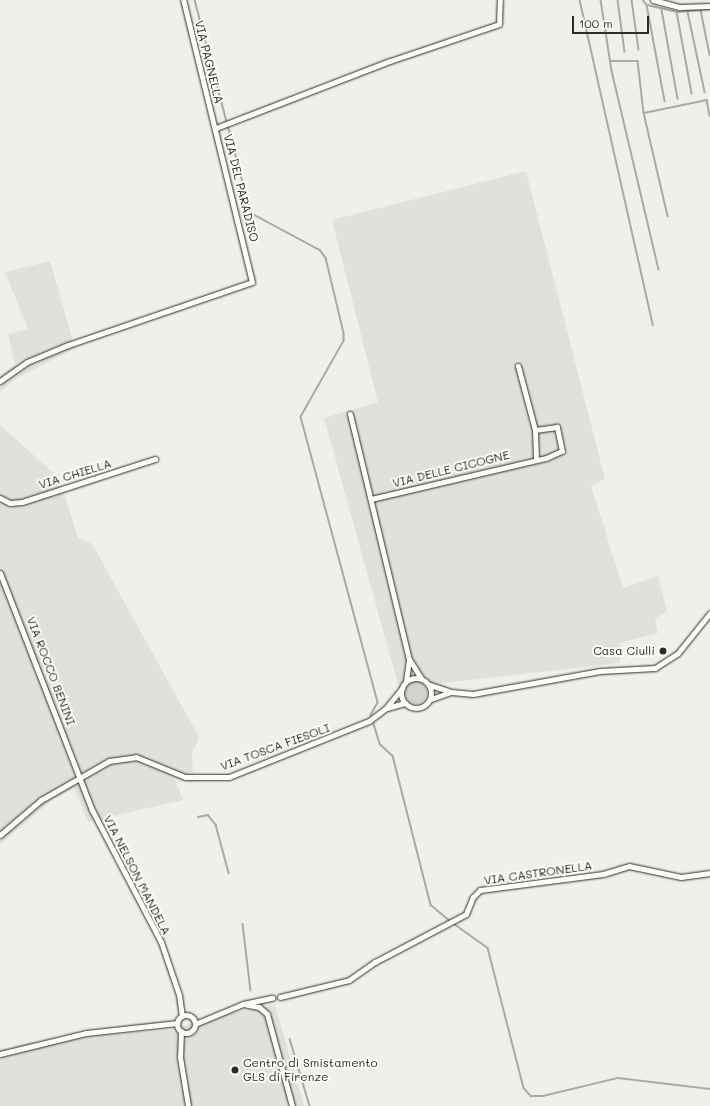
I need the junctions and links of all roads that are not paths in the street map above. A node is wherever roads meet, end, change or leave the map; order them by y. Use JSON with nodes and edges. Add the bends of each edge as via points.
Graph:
{"nodes":[{"id":1,"x":183,"y":0,"type":"edge"},
{"id":2,"x":500,"y":0,"type":"edge"},
{"id":3,"x":653,"y":0,"type":"edge"},
{"id":4,"x":710,"y":6,"type":"edge"},
{"id":5,"x":216,"y":128,"type":"junction"},
{"id":6,"x":518,"y":366,"type":"dead end"},
{"id":7,"x":0,"y":381,"type":"edge"},
{"id":8,"x":350,"y":414,"type":"dead end"},
{"id":9,"x":535,"y":430,"type":"junction"},
{"id":10,"x":155,"y":459,"type":"dead end"},
{"id":11,"x":536,"y":459,"type":"junction"},
{"id":12,"x":0,"y":498,"type":"edge"},
{"id":13,"x":371,"y":499,"type":"junction"},
{"id":14,"x":0,"y":573,"type":"edge"},
{"id":15,"x":710,"y":613,"type":"edge"},
{"id":16,"x":409,"y":659,"type":"junction"},
{"id":17,"x":422,"y":678,"type":"junction"},
{"id":18,"x":405,"y":682,"type":"junction"},
{"id":19,"x":429,"y":684,"type":"junction"},
{"id":20,"x":402,"y":688,"type":"junction"},
{"id":21,"x":451,"y":692,"type":"junction"},
{"id":22,"x":430,"y":700,"type":"junction"},
{"id":23,"x":405,"y":703,"type":"junction"},
{"id":24,"x":386,"y":708,"type":"junction"},
{"id":25,"x":80,"y":777,"type":"junction"},
{"id":26,"x":0,"y":836,"type":"edge"},
{"id":27,"x":710,"y":873,"type":"edge"},
{"id":28,"x":280,"y":997,"type":"dead end"},
{"id":29,"x":272,"y":998,"type":"dead end"},
{"id":30,"x":243,"y":1004,"type":"junction"},
{"id":31,"x":187,"y":1016,"type":"junction"},
{"id":32,"x":207,"y":1017,"type":"junction"},
{"id":33,"x":195,"y":1024,"type":"junction"},
{"id":34,"x":179,"y":1027,"type":"junction"},
{"id":35,"x":188,"y":1033,"type":"junction"},
{"id":36,"x":181,"y":1039,"type":"junction"},
{"id":37,"x":0,"y":1054,"type":"edge"},
{"id":38,"x":188,"y":1106,"type":"edge"},
{"id":39,"x":292,"y":1106,"type":"edge"}],
"edges":[{"from":1,"to":5,"type":"street","name":"VIA PAGNELLA"},
{"from":2,"to":5,"type":"street","name":"VIA DEL PARADISO","via":[[499,24],[390,61],[235,123]]},
{"from":3,"to":4,"type":"street","via":[[680,7]]},
{"from":5,"to":7,"type":"street","name":"VIA DEL PARADISO","via":[[253,275],[250,285],[190,302],[68,345],[27,362]]},
{"from":6,"to":9,"type":"street"},
{"from":8,"to":13,"type":"street"},
{"from":9,"to":11,"type":"street"},
{"from":9,"to":11,"type":"street","name":"VIA DELLE CICOGNE","via":[[557,427],[564,447],[558,454]]},
{"from":10,"to":12,"type":"street","name":"VIA CHIELLA","via":[[22,502],[10,503]]},
{"from":11,"to":13,"type":"street","name":"VIA DELLE CICOGNE"},
{"from":13,"to":16,"type":"street"},
{"from":14,"to":25,"type":"street","name":"VIA ROCCO BENINI"},
{"from":15,"to":21,"type":"street","name":"VIA TOSCA FIESOLI","via":[[678,653],[655,668],[600,671],[473,694]]},
{"from":16,"to":17,"type":"street"},
{"from":16,"to":18,"type":"street"},
{"from":17,"to":18,"type":"street"},
{"from":17,"to":19,"type":"street","name":"VIA TOSCA FIESOLI"},
{"from":18,"to":20,"type":"street","name":"VIA TOSCA FIESOLI"},
{"from":19,"to":21,"type":"street","name":"VIA TOSCA FIESOLI"},
{"from":19,"to":22,"type":"street"},
{"from":20,"to":23,"type":"street"},
{"from":20,"to":24,"type":"street","name":"VIA TOSCA FIESOLI"},
{"from":21,"to":22,"type":"street","name":"VIA TOSCA FIESOLI"},
{"from":22,"to":23,"type":"street","name":"VIA TOSCA FIESOLI","via":[[417,708]]},
{"from":23,"to":24,"type":"street","name":"VIA TOSCA FIESOLI"},
{"from":24,"to":25,"type":"street","name":"VIA TOSCA FIESOLI","via":[[369,721],[229,777],[185,777],[130,757],[109,761]]},
{"from":25,"to":26,"type":"street","name":"VIA TOSCA FIESOLI","via":[[42,800]]},
{"from":25,"to":31,"type":"street","name":"VIA NELSON MANDELA","via":[[115,859],[150,916]]},
{"from":27,"to":28,"type":"street","name":"VIA CASTRONELLA","via":[[681,877],[629,866],[603,874],[494,887],[476,893],[466,914],[341,984]]},
{"from":29,"to":30,"type":"street"},
{"from":30,"to":32,"type":"street"},
{"from":30,"to":39,"type":"street","via":[[259,1007],[267,1014]]},
{"from":31,"to":32,"type":"street"},
{"from":31,"to":33,"type":"street"},
{"from":31,"to":34,"type":"street"},
{"from":32,"to":33,"type":"street"},
{"from":33,"to":35,"type":"street"},
{"from":34,"to":35,"type":"street"},
{"from":34,"to":36,"type":"street"},
{"from":34,"to":37,"type":"street","via":[[171,1025],[86,1033]]},
{"from":35,"to":36,"type":"street"},
{"from":36,"to":38,"type":"street"}]}
